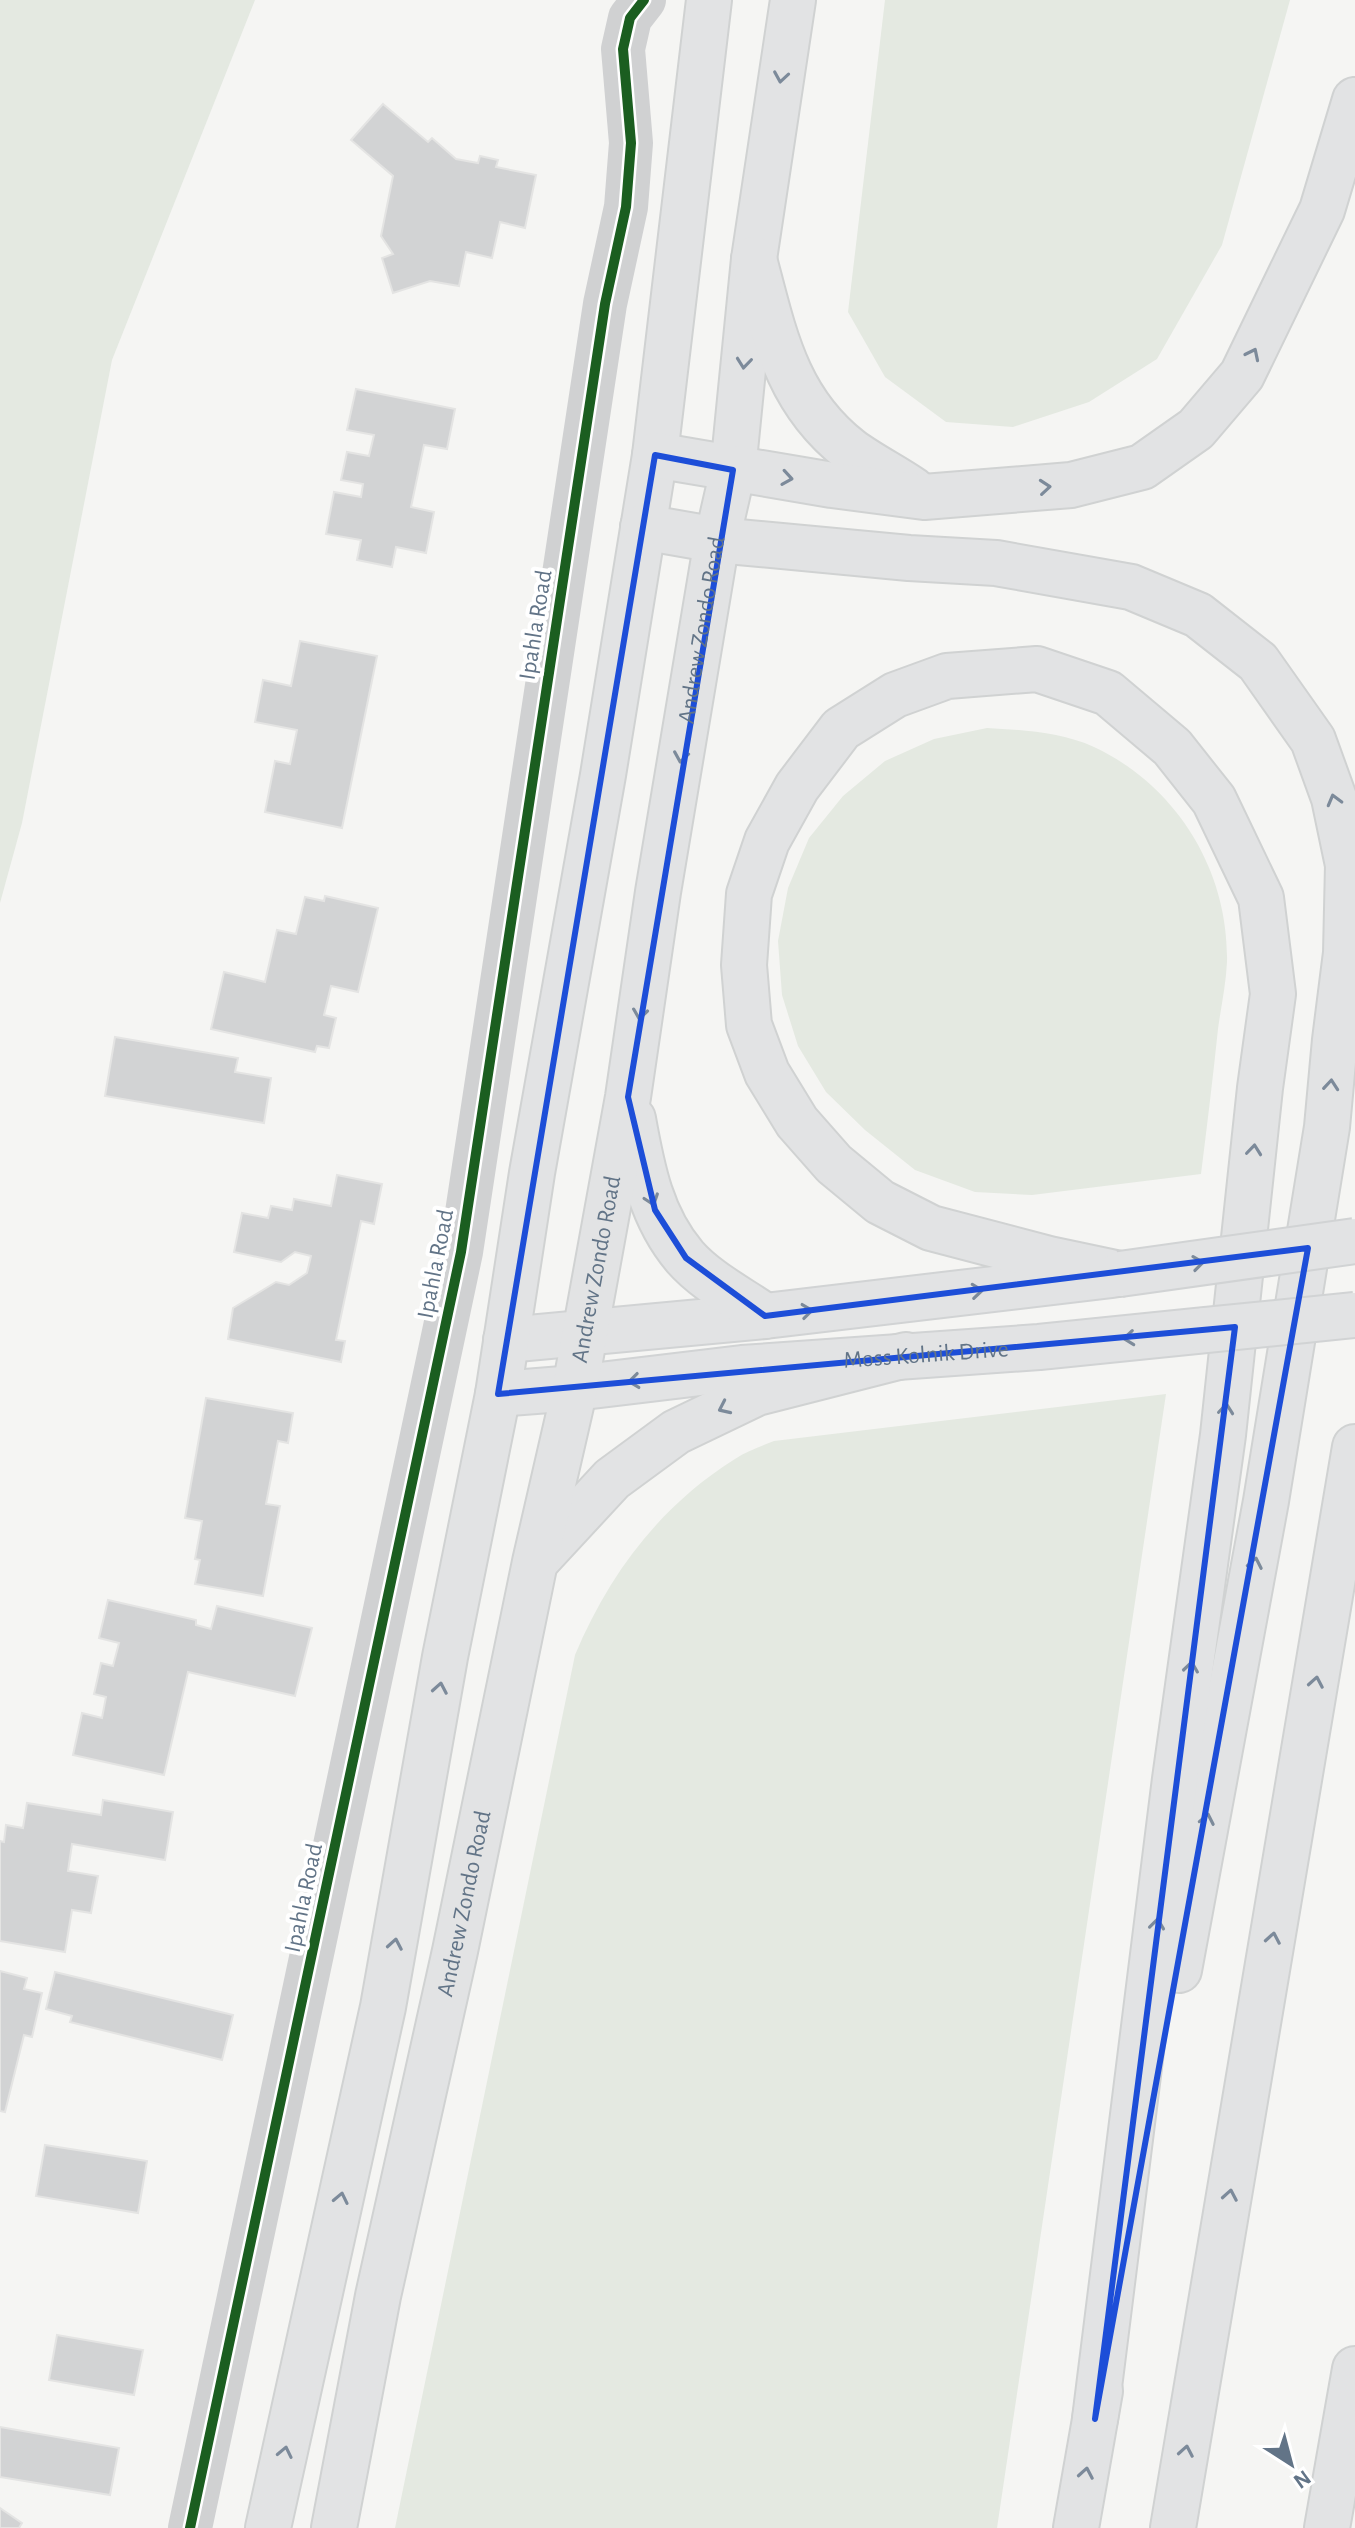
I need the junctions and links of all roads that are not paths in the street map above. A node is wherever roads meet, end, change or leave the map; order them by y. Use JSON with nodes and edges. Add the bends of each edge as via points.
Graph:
{"nodes":[{"id":1,"x":644,"y":0,"type":"edge"},
{"id":2,"x":709,"y":0,"type":"edge"},
{"id":3,"x":793,"y":0,"type":"edge"},
{"id":4,"x":1355,"y":100,"type":"edge"},
{"id":5,"x":754,"y":259,"type":"junction"},
{"id":6,"x":655,"y":455,"type":"junction"},
{"id":7,"x":733,"y":470,"type":"junction"},
{"id":8,"x":924,"y":497,"type":"junction"},
{"id":9,"x":643,"y":527,"type":"junction"},
{"id":10,"x":717,"y":540,"type":"junction"},
{"id":11,"x":628,"y":1097,"type":"junction"},
{"id":12,"x":1355,"y":1241,"type":"edge"},
{"id":13,"x":1050,"y":1271,"type":"junction"},
{"id":14,"x":1355,"y":1315,"type":"edge"},
{"id":15,"x":765,"y":1316,"type":"junction"},
{"id":16,"x":586,"y":1331,"type":"junction"},
{"id":17,"x":506,"y":1340,"type":"junction"},
{"id":18,"x":906,"y":1355,"type":"junction"},
{"id":19,"x":575,"y":1388,"type":"junction"},
{"id":20,"x":498,"y":1394,"type":"junction"},
{"id":21,"x":1355,"y":1447,"type":"edge"},
{"id":22,"x":535,"y":1562,"type":"junction"},
{"id":23,"x":1355,"y":2369,"type":"edge"},
{"id":24,"x":1095,"y":2419,"type":"junction"},
{"id":25,"x":190,"y":2528,"type":"edge"},
{"id":26,"x":268,"y":2528,"type":"edge"},
{"id":27,"x":334,"y":2528,"type":"edge"},
{"id":28,"x":1076,"y":2528,"type":"edge"},
{"id":29,"x":1173,"y":2528,"type":"edge"},
{"id":30,"x":1327,"y":2528,"type":"edge"}],
"edges":[{"from":1,"to":25,"type":"street","name":"Ipahla Road","via":[[630,18],[623,49],[631,143],[626,207],[605,304],[461,1252]]},
{"from":2,"to":6,"type":"main road"},
{"from":3,"to":5,"type":"main road","name":"Andrew Zondo Road","one_way":true},
{"from":8,"to":4,"type":"main road","one_way":true,"via":[[1071,485],[1142,467],[1196,429],[1242,375],[1322,210]]},
{"from":5,"to":7,"type":"main road","name":"Andrew Zondo Road","one_way":true},
{"from":5,"to":8,"type":"main road","via":[[778,348],[808,408],[849,449]]},
{"from":6,"to":7,"type":"main road"},
{"from":6,"to":9,"type":"main road"},
{"from":7,"to":8,"type":"main road","one_way":true},
{"from":7,"to":10,"type":"main road","name":"Andrew Zondo Road"},
{"from":9,"to":10,"type":"main road"},
{"from":9,"to":17,"type":"main road"},
{"from":10,"to":11,"type":"main road","name":"Andrew Zondo Road","one_way":true},
{"from":24,"to":10,"type":"main road","one_way":true,"via":[[1266,1501],[1325,1143],[1346,953],[1348,865],[1334,798],[1313,740],[1258,662],[1198,615],[1131,587],[996,563]]},
{"from":11,"to":15,"type":"main road","one_way":true,"via":[[643,1172],[671,1238],[703,1274]]},
{"from":11,"to":16,"type":"main road","name":"Andrew Zondo Road"},
{"from":13,"to":12,"type":"main road","one_way":true,"bridge":true,"via":[[1120,1274]]},
{"from":15,"to":13,"type":"main road","one_way":true},
{"from":24,"to":13,"type":"main road","one_way":true,"via":[[1223,1435],[1273,994],[1261,898],[1214,800],[1172,747],[1108,693],[1037,669],[947,676],[895,695],[841,729],[797,787],[767,841],[749,894],[744,965],[749,1025],[767,1073],[797,1122],[834,1164],[880,1202],[931,1228]]},
{"from":14,"to":18,"type":"main road","name":"Moss Kolnik Drive","one_way":true,"bridge":true},
{"from":15,"to":16,"type":"main road"},
{"from":16,"to":17,"type":"main road"},
{"from":16,"to":19,"type":"main road","name":"Andrew Zondo Road"},
{"from":17,"to":20,"type":"main road"},
{"from":18,"to":19,"type":"main road","name":"Moss Kolnik Drive","one_way":true},
{"from":18,"to":22,"type":"main road","one_way":true,"via":[[757,1393],[676,1432],[612,1479]]},
{"from":19,"to":20,"type":"main road","name":"Moss Kolnik Drive"},
{"from":19,"to":22,"type":"main road","name":"Andrew Zondo Road"},
{"from":26,"to":20,"type":"main road","one_way":true,"via":[[383,2007]]},
{"from":29,"to":21,"type":"main road","one_way":true},
{"from":22,"to":27,"type":"main road","name":"Andrew Zondo Road","via":[[378,2296]]},
{"from":23,"to":30,"type":"main road"},
{"from":28,"to":24,"type":"main road","one_way":true}]}
